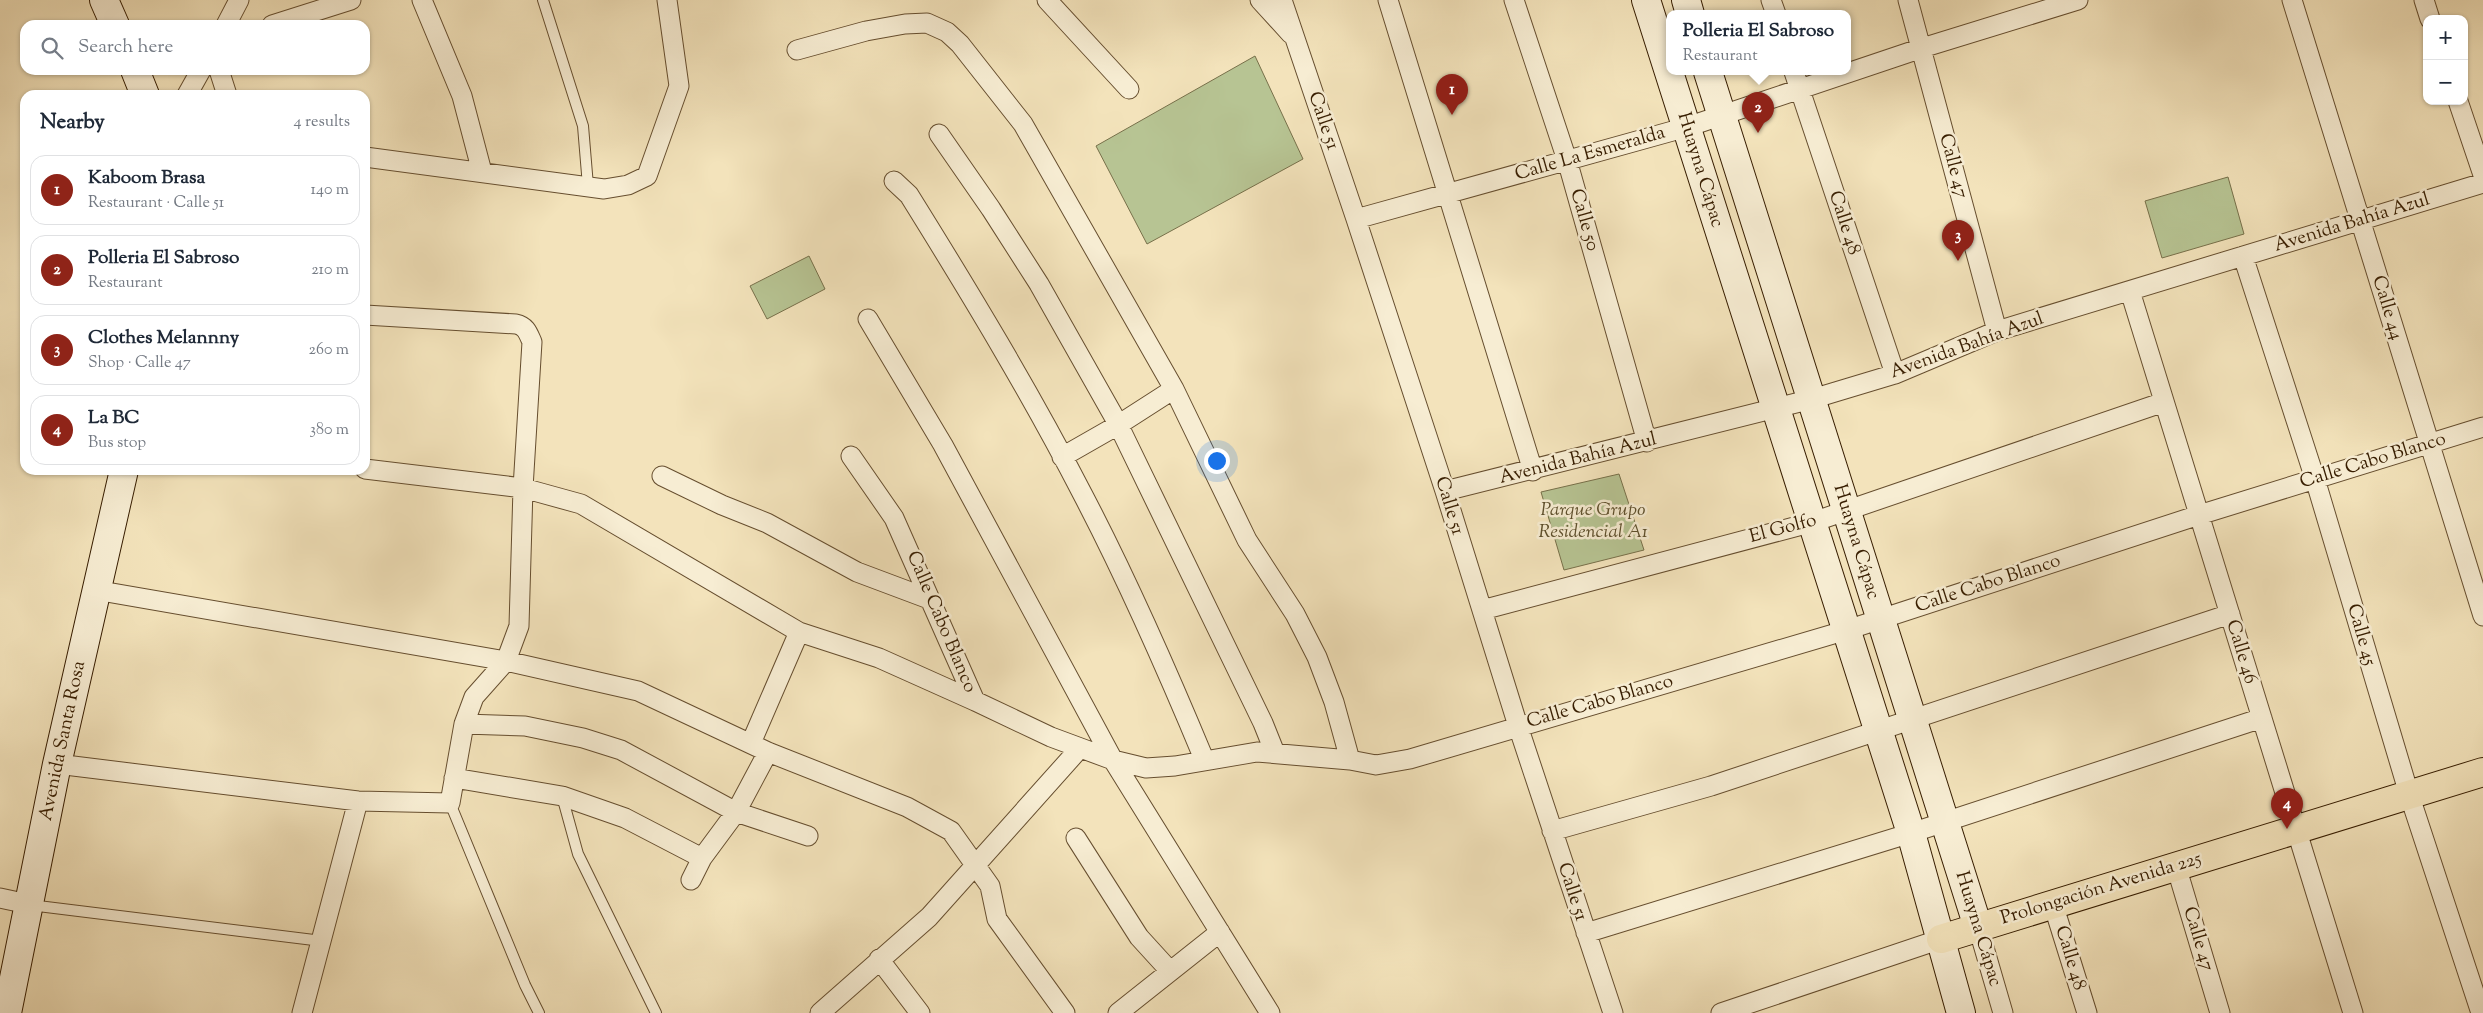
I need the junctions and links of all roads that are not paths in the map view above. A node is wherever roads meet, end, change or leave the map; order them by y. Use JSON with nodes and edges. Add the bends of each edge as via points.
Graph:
{"nodes":[{"id":1,"x":104,"y":0,"type":"edge"},
{"id":2,"x":239,"y":0,"type":"edge"},
{"id":3,"x":352,"y":0,"type":"edge"},
{"id":4,"x":422,"y":0,"type":"edge"},
{"id":5,"x":544,"y":0,"type":"edge"},
{"id":6,"x":667,"y":0,"type":"edge"},
{"id":7,"x":1047,"y":0,"type":"edge"},
{"id":8,"x":1260,"y":0,"type":"edge"},
{"id":9,"x":1282,"y":0,"type":"edge"},
{"id":10,"x":1388,"y":0,"type":"edge"},
{"id":11,"x":1514,"y":0,"type":"edge"},
{"id":12,"x":1646,"y":0,"type":"edge"},
{"id":13,"x":1908,"y":0,"type":"edge"},
{"id":14,"x":2078,"y":0,"type":"edge"},
{"id":15,"x":2292,"y":0,"type":"edge"},
{"id":16,"x":2424,"y":0,"type":"edge"},
{"id":17,"x":2429,"y":15,"type":"edge"},
{"id":18,"x":113,"y":20,"type":"edge"},
{"id":19,"x":229,"y":20,"type":"edge"},
{"id":20,"x":288,"y":20,"type":"edge"},
{"id":21,"x":1295,"y":38,"type":"junction"},
{"id":22,"x":1922,"y":48,"type":"junction"},
{"id":23,"x":797,"y":50,"type":"dead end"},
{"id":24,"x":1666,"y":62,"type":"edge"},
{"id":25,"x":1851,"y":72,"type":"edge"},
{"id":26,"x":137,"y":75,"type":"edge"},
{"id":27,"x":198,"y":75,"type":"edge"},
{"id":28,"x":220,"y":75,"type":"edge"},
{"id":29,"x":1670,"y":75,"type":"edge"},
{"id":30,"x":1709,"y":75,"type":"edge"},
{"id":31,"x":1795,"y":75,"type":"edge"},
{"id":32,"x":1844,"y":75,"type":"edge"},
{"id":33,"x":1129,"y":89,"type":"dead end"},
{"id":34,"x":143,"y":90,"type":"edge"},
{"id":35,"x":190,"y":90,"type":"edge"},
{"id":36,"x":225,"y":90,"type":"edge"},
{"id":37,"x":1800,"y":90,"type":"junction"},
{"id":38,"x":2459,"y":105,"type":"edge"},
{"id":39,"x":1722,"y":116,"type":"junction"},
{"id":40,"x":1687,"y":127,"type":"junction"},
{"id":41,"x":939,"y":134,"type":"dead end"},
{"id":42,"x":370,"y":158,"type":"edge"},
{"id":43,"x":1567,"y":160,"type":"junction"},
{"id":44,"x":482,"y":172,"type":"junction"},
{"id":45,"x":2483,"y":174,"type":"edge"},
{"id":46,"x":894,"y":181,"type":"dead end"},
{"id":47,"x":2483,"y":183,"type":"edge"},
{"id":48,"x":588,"y":186,"type":"junction"},
{"id":49,"x":1448,"y":194,"type":"junction"},
{"id":50,"x":1356,"y":219,"type":"junction"},
{"id":51,"x":2359,"y":220,"type":"junction"},
{"id":52,"x":2243,"y":256,"type":"junction"},
{"id":53,"x":2130,"y":290,"type":"junction"},
{"id":54,"x":370,"y":315,"type":"edge"},
{"id":55,"x":868,"y":319,"type":"dead end"},
{"id":56,"x":1997,"y":331,"type":"junction"},
{"id":57,"x":1895,"y":374,"type":"junction"},
{"id":58,"x":1174,"y":388,"type":"junction"},
{"id":59,"x":1812,"y":399,"type":"junction"},
{"id":60,"x":2164,"y":402,"type":"junction"},
{"id":61,"x":1775,"y":410,"type":"junction"},
{"id":62,"x":1118,"y":425,"type":"junction"},
{"id":63,"x":2483,"y":427,"type":"edge"},
{"id":64,"x":1646,"y":442,"type":"junction"},
{"id":65,"x":2429,"y":444,"type":"junction"},
{"id":66,"x":851,"y":456,"type":"dead end"},
{"id":67,"x":1062,"y":457,"type":"junction"},
{"id":68,"x":370,"y":470,"type":"edge"},
{"id":69,"x":1533,"y":471,"type":"junction"},
{"id":70,"x":123,"y":475,"type":"edge"},
{"id":71,"x":662,"y":476,"type":"dead end"},
{"id":72,"x":2315,"y":479,"type":"junction"},
{"id":73,"x":523,"y":488,"type":"junction"},
{"id":74,"x":1445,"y":491,"type":"junction"},
{"id":75,"x":1846,"y":511,"type":"junction"},
{"id":76,"x":2199,"y":515,"type":"junction"},
{"id":77,"x":1813,"y":522,"type":"junction"},
{"id":78,"x":95,"y":590,"type":"junction"},
{"id":79,"x":929,"y":599,"type":"junction"},
{"id":80,"x":1482,"y":610,"type":"junction"},
{"id":81,"x":2230,"y":614,"type":"junction"},
{"id":82,"x":2483,"y":616,"type":"edge"},
{"id":83,"x":1880,"y":620,"type":"junction"},
{"id":84,"x":1847,"y":630,"type":"junction"},
{"id":85,"x":799,"y":632,"type":"junction"},
{"id":86,"x":506,"y":661,"type":"junction"},
{"id":87,"x":975,"y":701,"type":"junction"},
{"id":88,"x":2262,"y":718,"type":"junction"},
{"id":89,"x":1912,"y":720,"type":"junction"},
{"id":90,"x":464,"y":724,"type":"junction"},
{"id":91,"x":1518,"y":726,"type":"junction"},
{"id":92,"x":1879,"y":732,"type":"junction"},
{"id":93,"x":751,"y":743,"type":"junction"},
{"id":94,"x":1080,"y":748,"type":"junction"},
{"id":95,"x":768,"y":752,"type":"junction"},
{"id":96,"x":1275,"y":753,"type":"junction"},
{"id":97,"x":1204,"y":759,"type":"junction"},
{"id":98,"x":1113,"y":760,"type":"junction"},
{"id":99,"x":1350,"y":760,"type":"junction"},
{"id":100,"x":57,"y":764,"type":"junction"},
{"id":101,"x":2483,"y":772,"type":"edge"},
{"id":102,"x":454,"y":778,"type":"junction"},
{"id":103,"x":2409,"y":794,"type":"junction"},
{"id":104,"x":562,"y":796,"type":"junction"},
{"id":105,"x":358,"y":801,"type":"junction"},
{"id":106,"x":450,"y":803,"type":"junction"},
{"id":107,"x":736,"y":812,"type":"junction"},
{"id":108,"x":1944,"y":821,"type":"junction"},
{"id":109,"x":2296,"y":829,"type":"junction"},
{"id":110,"x":1552,"y":831,"type":"junction"},
{"id":111,"x":1911,"y":833,"type":"junction"},
{"id":112,"x":808,"y":836,"type":"dead end"},
{"id":113,"x":1076,"y":838,"type":"dead end"},
{"id":114,"x":702,"y":858,"type":"junction"},
{"id":115,"x":975,"y":865,"type":"junction"},
{"id":116,"x":2176,"y":866,"type":"junction"},
{"id":117,"x":690,"y":880,"type":"dead end"},
{"id":118,"x":0,"y":898,"type":"edge"},
{"id":119,"x":28,"y":904,"type":"junction"},
{"id":120,"x":2052,"y":904,"type":"junction"},
{"id":121,"x":1978,"y":927,"type":"junction"},
{"id":122,"x":1220,"y":932,"type":"junction"},
{"id":123,"x":1586,"y":933,"type":"junction"},
{"id":124,"x":1941,"y":939,"type":"junction"},
{"id":125,"x":322,"y":941,"type":"junction"},
{"id":126,"x":878,"y":959,"type":"junction"},
{"id":127,"x":1170,"y":971,"type":"junction"},
{"id":128,"x":1263,"y":1010,"type":"edge"},
{"id":129,"x":7,"y":1013,"type":"edge"},
{"id":130,"x":302,"y":1013,"type":"edge"},
{"id":131,"x":539,"y":1013,"type":"edge"},
{"id":132,"x":656,"y":1013,"type":"edge"},
{"id":133,"x":820,"y":1013,"type":"edge"},
{"id":134,"x":920,"y":1013,"type":"edge"},
{"id":135,"x":1065,"y":1013,"type":"edge"},
{"id":136,"x":1118,"y":1013,"type":"edge"},
{"id":137,"x":1613,"y":1013,"type":"edge"},
{"id":138,"x":1721,"y":1013,"type":"edge"},
{"id":139,"x":1961,"y":1013,"type":"edge"},
{"id":140,"x":2004,"y":1013,"type":"edge"},
{"id":141,"x":2087,"y":1013,"type":"edge"},
{"id":142,"x":2220,"y":1013,"type":"edge"},
{"id":143,"x":2353,"y":1013,"type":"edge"},
{"id":144,"x":2481,"y":1013,"type":"edge"}],
"edges":[{"from":1,"to":18,"type":"main road"},
{"from":2,"to":19,"type":"street"},
{"from":3,"to":20,"type":"street"},
{"from":4,"to":44,"type":"street","via":[[462,96]]},
{"from":5,"to":48,"type":"lane","via":[[583,126]]},
{"from":6,"to":48,"type":"street","via":[[679,86],[647,176],[628,185],[604,189]]},
{"from":7,"to":33,"type":"street"},
{"from":8,"to":21,"type":"street"},
{"from":9,"to":21,"type":"street","name":"Calle 51"},
{"from":10,"to":49,"type":"street"},
{"from":11,"to":43,"type":"street","name":"Calle 50"},
{"from":12,"to":24,"type":"main road","name":"Huayna Cápac"},
{"from":13,"to":22,"type":"street","name":"Calle 47"},
{"from":14,"to":22,"type":"street","name":"Calle La Esmeralda"},
{"from":15,"to":51,"type":"street","name":"Calle 44"},
{"from":16,"to":17,"type":"street"},
{"from":21,"to":50,"type":"street","name":"Calle 51"},
{"from":22,"to":25,"type":"street","name":"Calle La Esmeralda"},
{"from":22,"to":56,"type":"street","name":"Calle 47"},
{"from":23,"to":58,"type":"street","via":[[866,31],[919,23],[927,23],[946,32],[960,44],[1023,124]]},
{"from":26,"to":34,"type":"main road"},
{"from":27,"to":35,"type":"street"},
{"from":28,"to":36,"type":"street"},
{"from":29,"to":40,"type":"main road","name":"Huayna Cápac"},
{"from":30,"to":39,"type":"main road","name":"Huayna Cápac"},
{"from":31,"to":37,"type":"street","name":"Calle 48"},
{"from":32,"to":37,"type":"street","name":"Calle La Esmeralda"},
{"from":37,"to":39,"type":"street","name":"Calle La Esmeralda"},
{"from":37,"to":57,"type":"street","name":"Calle 48"},
{"from":38,"to":45,"type":"street"},
{"from":39,"to":40,"type":"street","name":"Calle La Esmeralda"},
{"from":39,"to":59,"type":"main road","name":"Huayna Cápac"},
{"from":40,"to":43,"type":"street","name":"Calle La Esmeralda"},
{"from":40,"to":61,"type":"main road","name":"Huayna Cápac"},
{"from":41,"to":62,"type":"street","via":[[1039,284]]},
{"from":42,"to":44,"type":"street"},
{"from":43,"to":49,"type":"street","name":"Calle La Esmeralda"},
{"from":43,"to":64,"type":"street","name":"Calle 50"},
{"from":44,"to":48,"type":"street"},
{"from":46,"to":67,"type":"street","via":[[909,195],[989,324]]},
{"from":47,"to":51,"type":"street","name":"Avenida Bahía Azul"},
{"from":49,"to":50,"type":"street","name":"Calle La Esmeralda"},
{"from":49,"to":69,"type":"street"},
{"from":50,"to":74,"type":"street","name":"Calle 51"},
{"from":51,"to":52,"type":"street","name":"Avenida Bahía Azul"},
{"from":51,"to":65,"type":"street","name":"Calle 44"},
{"from":52,"to":53,"type":"street","name":"Avenida Bahía Azul"},
{"from":52,"to":72,"type":"street","name":"Calle 45"},
{"from":53,"to":56,"type":"street","name":"Avenida Bahía Azul"},
{"from":53,"to":60,"type":"street","name":"Calle 46"},
{"from":54,"to":73,"type":"street","via":[[522,325],[532,342],[533,352]]},
{"from":55,"to":98,"type":"street","via":[[943,445]]},
{"from":56,"to":57,"type":"street","name":"Avenida Bahía Azul"},
{"from":57,"to":59,"type":"street","name":"Avenida Bahía Azul"},
{"from":58,"to":62,"type":"street"},
{"from":58,"to":99,"type":"street","via":[[1248,540],[1295,614],[1317,657]]},
{"from":59,"to":61,"type":"street","name":"Avenida Bahía Azul"},
{"from":59,"to":75,"type":"main road","name":"Huayna Cápac"},
{"from":60,"to":75,"type":"street","name":"El Golfo"},
{"from":60,"to":76,"type":"street","name":"Calle 46"},
{"from":61,"to":64,"type":"street","name":"Avenida Bahía Azul"},
{"from":61,"to":77,"type":"main road","name":"Huayna Cápac"},
{"from":62,"to":67,"type":"street"},
{"from":62,"to":96,"type":"street","via":[[1264,723]]},
{"from":63,"to":65,"type":"street","name":"Calle Cabo Blanco"},
{"from":64,"to":69,"type":"street","name":"Avenida Bahía Azul"},
{"from":65,"to":72,"type":"street","name":"Calle Cabo Blanco"},
{"from":65,"to":82,"type":"street","name":"Calle 44"},
{"from":66,"to":79,"type":"street","name":"Calle Cabo Blanco","via":[[894,518]]},
{"from":67,"to":97,"type":"street","via":[[1118,564]]},
{"from":68,"to":73,"type":"street"},
{"from":69,"to":74,"type":"street","name":"Avenida Bahía Azul"},
{"from":70,"to":78,"type":"main road","name":"Avenida Santa Rosa"},
{"from":71,"to":79,"type":"street","via":[[767,523],[858,572]]},
{"from":72,"to":76,"type":"street","name":"Calle Cabo Blanco"},
{"from":72,"to":103,"type":"street","name":"Calle 45"},
{"from":73,"to":85,"type":"street","via":[[581,504]]},
{"from":73,"to":86,"type":"street","via":[[519,626]]},
{"from":74,"to":80,"type":"street","name":"Calle 51"},
{"from":75,"to":77,"type":"street","name":"El Golfo"},
{"from":75,"to":83,"type":"main road","name":"Huayna Cápac"},
{"from":76,"to":81,"type":"street","name":"Calle 46"},
{"from":76,"to":83,"type":"street","name":"Calle Cabo Blanco"},
{"from":77,"to":80,"type":"street","name":"El Golfo"},
{"from":77,"to":84,"type":"main road","name":"Huayna Cápac"},
{"from":78,"to":86,"type":"street"},
{"from":78,"to":100,"type":"main road","name":"Avenida Santa Rosa"},
{"from":79,"to":87,"type":"street","name":"Calle Cabo Blanco"},
{"from":80,"to":91,"type":"street","name":"Calle 51"},
{"from":81,"to":88,"type":"street","name":"Calle 46"},
{"from":81,"to":89,"type":"street"},
{"from":83,"to":84,"type":"street","name":"Calle Cabo Blanco"},
{"from":83,"to":89,"type":"main road","name":"Huayna Cápac"},
{"from":84,"to":91,"type":"street","name":"Calle Cabo Blanco"},
{"from":84,"to":92,"type":"main road","name":"Huayna Cápac"},
{"from":85,"to":87,"type":"street","via":[[879,658]]},
{"from":85,"to":93,"type":"street"},
{"from":86,"to":90,"type":"street","via":[[474,697]]},
{"from":86,"to":93,"type":"street","via":[[638,691]]},
{"from":87,"to":94,"type":"street","name":"Calle Cabo Blanco"},
{"from":88,"to":108,"type":"street"},
{"from":88,"to":109,"type":"street","name":"Calle 46"},
{"from":89,"to":92,"type":"street"},
{"from":89,"to":108,"type":"main road","name":"Huayna Cápac"},
{"from":90,"to":102,"type":"street"},
{"from":90,"to":107,"type":"street","via":[[525,726],[584,738],[622,750]]},
{"from":91,"to":99,"type":"street","name":"Calle Cabo Blanco","via":[[1410,759],[1376,765]]},
{"from":91,"to":110,"type":"street","name":"Calle 51"},
{"from":92,"to":110,"type":"street","via":[[1711,786]]},
{"from":92,"to":111,"type":"main road","name":"Huayna Cápac"},
{"from":93,"to":95,"type":"street"},
{"from":94,"to":98,"type":"street","name":"Calle Cabo Blanco"},
{"from":94,"to":115,"type":"street"},
{"from":95,"to":107,"type":"street"},
{"from":95,"to":115,"type":"street","via":[[907,806],[951,831]]},
{"from":96,"to":97,"type":"street","name":"Calle Cabo Blanco","via":[[1257,752]]},
{"from":96,"to":99,"type":"street","name":"Calle Cabo Blanco"},
{"from":97,"to":98,"type":"street","name":"Calle Cabo Blanco","via":[[1146,768]]},
{"from":98,"to":122,"type":"street"},
{"from":100,"to":105,"type":"street"},
{"from":100,"to":119,"type":"main road","name":"Avenida Santa Rosa"},
{"from":101,"to":103,"type":"main road","name":"Prolongación Avenida 225"},
{"from":102,"to":104,"type":"street"},
{"from":102,"to":106,"type":"street"},
{"from":103,"to":109,"type":"main road","name":"Prolongación Avenida 225"},
{"from":103,"to":144,"type":"street","name":"Calle 45"},
{"from":104,"to":114,"type":"street","via":[[625,818]]},
{"from":104,"to":132,"type":"lane","via":[[578,854]]},
{"from":105,"to":106,"type":"street"},
{"from":105,"to":125,"type":"street"},
{"from":106,"to":131,"type":"lane"},
{"from":107,"to":112,"type":"street"},
{"from":107,"to":114,"type":"street"},
{"from":108,"to":111,"type":"street"},
{"from":108,"to":121,"type":"main road","name":"Huayna Cápac"},
{"from":109,"to":116,"type":"main road","name":"Prolongación Avenida 225"},
{"from":109,"to":143,"type":"street","name":"Calle 46"},
{"from":110,"to":123,"type":"street","name":"Calle 51"},
{"from":111,"to":123,"type":"street"},
{"from":111,"to":124,"type":"main road","name":"Huayna Cápac"},
{"from":113,"to":127,"type":"street","via":[[1139,937]]},
{"from":114,"to":117,"type":"street"},
{"from":115,"to":126,"type":"street","via":[[928,917]]},
{"from":115,"to":135,"type":"street","via":[[990,886],[997,919]]},
{"from":116,"to":120,"type":"main road","name":"Prolongación Avenida 225"},
{"from":116,"to":142,"type":"street","name":"Calle 47"},
{"from":118,"to":119,"type":"street"},
{"from":119,"to":125,"type":"lane"},
{"from":119,"to":129,"type":"main road","name":"Avenida Santa Rosa"},
{"from":120,"to":121,"type":"main road","name":"Prolongación Avenida 225"},
{"from":120,"to":141,"type":"street","name":"Calle 48"},
{"from":121,"to":124,"type":"main road","name":"Prolongación Avenida 225"},
{"from":121,"to":140,"type":"street","name":"Huayna Cápac"},
{"from":122,"to":127,"type":"street"},
{"from":122,"to":128,"type":"street"},
{"from":123,"to":137,"type":"street","name":"Calle 51"},
{"from":124,"to":138,"type":"street","name":"Prolongación Avenida 225"},
{"from":124,"to":139,"type":"main road","name":"Huayna Cápac"},
{"from":125,"to":130,"type":"street"},
{"from":126,"to":133,"type":"street"},
{"from":126,"to":134,"type":"street"},
{"from":127,"to":136,"type":"street"}]}
